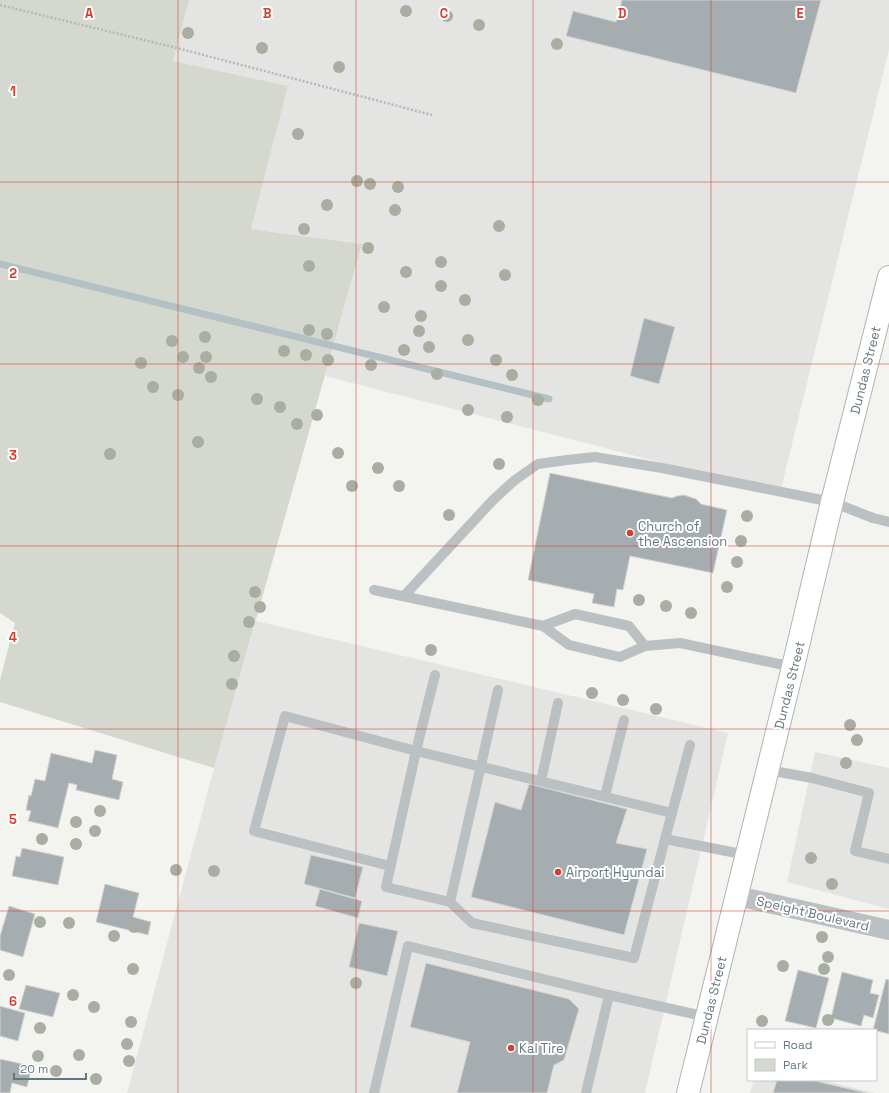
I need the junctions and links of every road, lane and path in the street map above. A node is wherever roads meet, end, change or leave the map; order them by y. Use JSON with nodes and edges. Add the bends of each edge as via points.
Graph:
{"nodes":[{"id":1,"x":0,"y":5,"type":"edge"},
{"id":2,"x":432,"y":115,"type":"dead end"},
{"id":3,"x":889,"y":277,"type":"edge"},
{"id":4,"x":832,"y":502,"type":"junction"},
{"id":5,"x":889,"y":522,"type":"edge"},
{"id":6,"x":374,"y":590,"type":"dead end"},
{"id":7,"x":404,"y":596,"type":"junction"},
{"id":8,"x":543,"y":626,"type":"junction"},
{"id":9,"x":645,"y":646,"type":"junction"},
{"id":10,"x":793,"y":667,"type":"junction"},
{"id":11,"x":435,"y":675,"type":"dead end"},
{"id":12,"x":498,"y":690,"type":"dead end"},
{"id":13,"x":558,"y":703,"type":"dead end"},
{"id":14,"x":624,"y":720,"type":"dead end"},
{"id":15,"x":690,"y":745,"type":"dead end"},
{"id":16,"x":416,"y":751,"type":"junction"},
{"id":17,"x":482,"y":767,"type":"junction"},
{"id":18,"x":768,"y":770,"type":"junction"},
{"id":19,"x":541,"y":781,"type":"junction"},
{"id":20,"x":605,"y":796,"type":"junction"},
{"id":21,"x":672,"y":813,"type":"junction"},
{"id":22,"x":665,"y":839,"type":"junction"},
{"id":23,"x":747,"y":855,"type":"junction"},
{"id":24,"x":889,"y":859,"type":"edge"},
{"id":25,"x":390,"y":866,"type":"junction"},
{"id":26,"x":737,"y":896,"type":"junction"},
{"id":27,"x":450,"y":902,"type":"junction"},
{"id":28,"x":889,"y":930,"type":"edge"},
{"id":29,"x":609,"y":995,"type":"junction"},
{"id":30,"x":707,"y":1017,"type":"junction"},
{"id":31,"x":374,"y":1093,"type":"edge"},
{"id":32,"x":586,"y":1093,"type":"edge"},
{"id":33,"x":688,"y":1093,"type":"edge"}],
"edges":[{"from":1,"to":2,"type":"path","via":[[177,48]]},
{"from":3,"to":4,"type":"main road","name":"Dundas Street"},
{"from":4,"to":5,"type":"lane"},
{"from":4,"to":7,"type":"lane","via":[[595,457],[538,464],[493,500]]},
{"from":4,"to":10,"type":"main road","name":"Dundas Street"},
{"from":6,"to":7,"type":"lane"},
{"from":7,"to":8,"type":"lane"},
{"from":8,"to":9,"type":"lane","via":[[569,645],[620,657]]},
{"from":8,"to":9,"type":"lane","via":[[575,614],[629,626]]},
{"from":9,"to":10,"type":"lane","via":[[680,643]]},
{"from":10,"to":18,"type":"main road","name":"Dundas Street"},
{"from":11,"to":16,"type":"lane"},
{"from":12,"to":17,"type":"lane"},
{"from":13,"to":19,"type":"lane"},
{"from":14,"to":20,"type":"lane"},
{"from":15,"to":21,"type":"lane"},
{"from":16,"to":17,"type":"lane"},
{"from":16,"to":25,"type":"lane"},
{"from":16,"to":25,"type":"lane","via":[[284,716],[254,831]]},
{"from":17,"to":19,"type":"lane"},
{"from":17,"to":27,"type":"lane"},
{"from":18,"to":23,"type":"main road","name":"Dundas Street"},
{"from":18,"to":24,"type":"lane","via":[[869,792],[855,851]]},
{"from":19,"to":20,"type":"lane"},
{"from":20,"to":21,"type":"lane"},
{"from":21,"to":22,"type":"lane"},
{"from":22,"to":23,"type":"lane"},
{"from":22,"to":27,"type":"lane","via":[[634,958],[472,922]]},
{"from":23,"to":26,"type":"main road","name":"Dundas Street"},
{"from":25,"to":27,"type":"lane","via":[[386,887]]},
{"from":26,"to":28,"type":"street","name":"Speight Boulevard"},
{"from":26,"to":30,"type":"main road","name":"Dundas Street"},
{"from":29,"to":30,"type":"lane"},
{"from":29,"to":31,"type":"lane","via":[[408,946]]},
{"from":29,"to":32,"type":"lane"},
{"from":30,"to":33,"type":"main road","name":"Dundas Street"}]}
